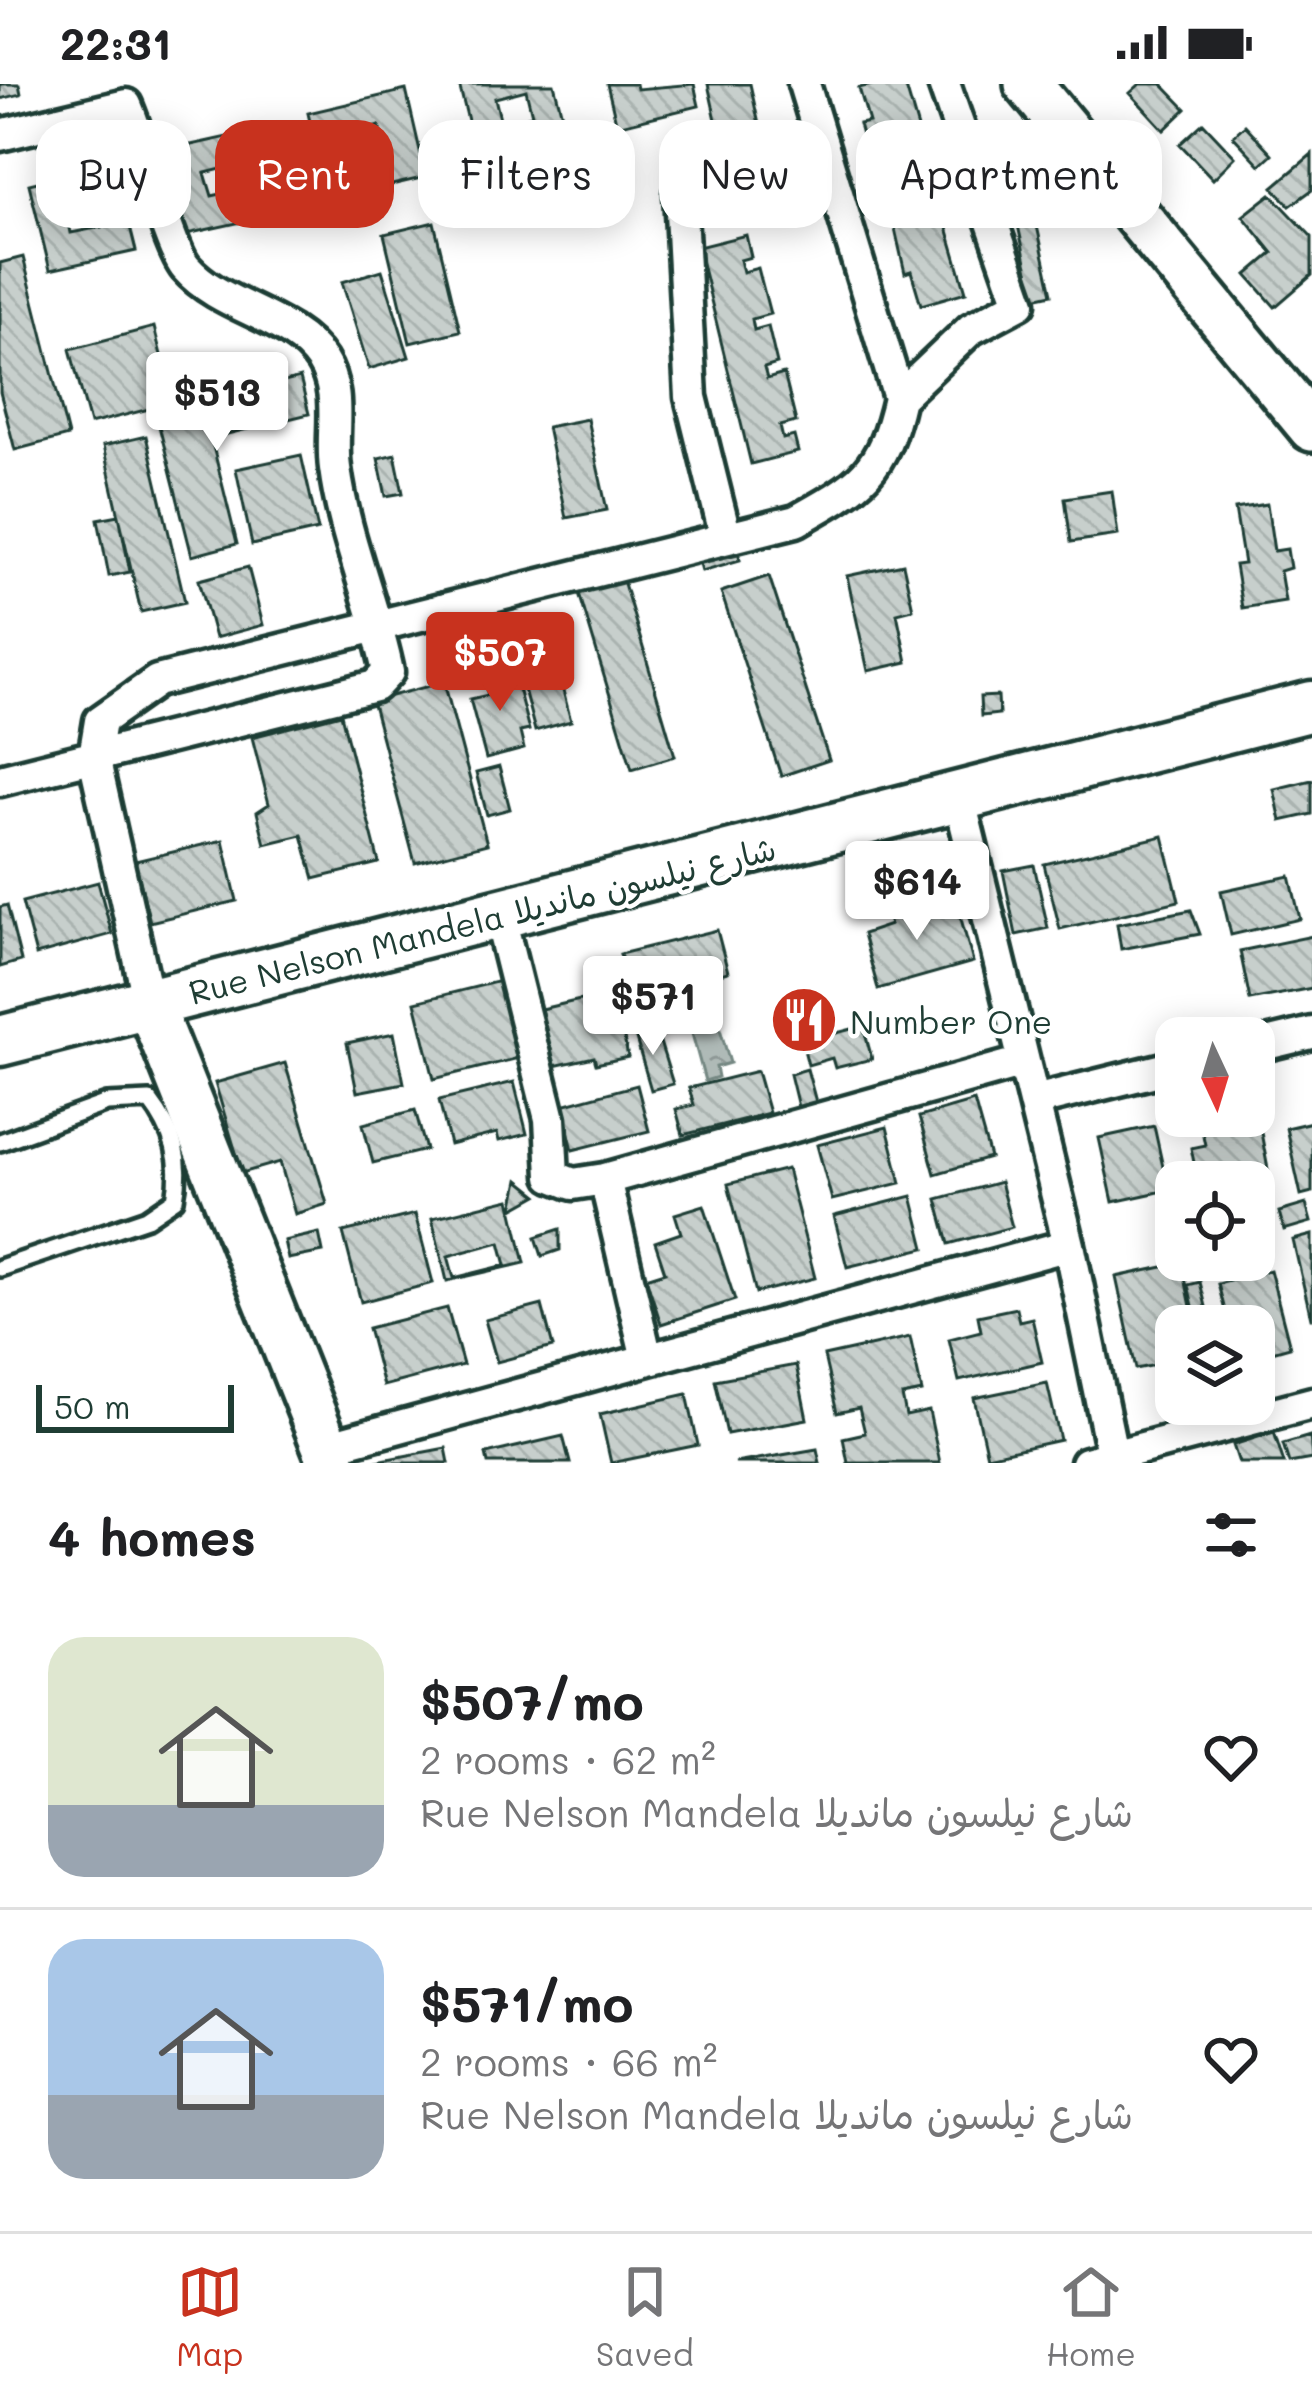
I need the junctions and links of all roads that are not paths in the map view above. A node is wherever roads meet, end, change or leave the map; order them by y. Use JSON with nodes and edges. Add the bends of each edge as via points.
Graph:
{"nodes":[{"id":1,"x":804,"y":84,"type":"edge"},
{"id":2,"x":944,"y":84,"type":"edge"},
{"id":3,"x":1028,"y":84,"type":"edge"},
{"id":4,"x":813,"y":120,"type":"edge"},
{"id":5,"x":0,"y":136,"type":"edge"},
{"id":6,"x":832,"y":184,"type":"edge"},
{"id":7,"x":682,"y":228,"type":"edge"},
{"id":8,"x":899,"y":398,"type":"junction"},
{"id":9,"x":1312,"y":428,"type":"edge"},
{"id":10,"x":726,"y":538,"type":"junction"},
{"id":11,"x":378,"y":625,"type":"junction"},
{"id":12,"x":1312,"y":671,"type":"edge"},
{"id":13,"x":1312,"y":706,"type":"edge"},
{"id":14,"x":1259,"y":720,"type":"junction"},
{"id":15,"x":94,"y":758,"type":"junction"},
{"id":16,"x":0,"y":779,"type":"edge"},
{"id":17,"x":959,"y":797,"type":"junction"},
{"id":18,"x":499,"y":914,"type":"junction"},
{"id":19,"x":149,"y":1003,"type":"junction"},
{"id":20,"x":1312,"y":1033,"type":"edge"},
{"id":21,"x":0,"y":1041,"type":"edge"},
{"id":22,"x":1275,"y":1042,"type":"edge"},
{"id":23,"x":1023,"y":1062,"type":"junction"},
{"id":24,"x":1155,"y":1071,"type":"edge"},
{"id":25,"x":1034,"y":1100,"type":"junction"},
{"id":26,"x":0,"y":1142,"type":"edge"},
{"id":27,"x":604,"y":1179,"type":"junction"},
{"id":28,"x":1069,"y":1245,"type":"junction"},
{"id":29,"x":0,"y":1268,"type":"edge"},
{"id":30,"x":647,"y":1359,"type":"junction"},
{"id":31,"x":1312,"y":1403,"type":"edge"},
{"id":32,"x":329,"y":1455,"type":"edge"},
{"id":33,"x":1104,"y":1461,"type":"edge"}],
"edges":[{"from":1,"to":4,"type":"street"},
{"from":2,"to":8,"type":"street","via":[[1020,303],[970,328]]},
{"from":3,"to":9,"type":"street"},
{"from":5,"to":11,"type":"street","via":[[126,105],[184,267],[321,359],[336,395],[331,439],[340,506]]},
{"from":6,"to":8,"type":"street"},
{"from":7,"to":10,"type":"street","via":[[691,397]]},
{"from":8,"to":10,"type":"street","via":[[887,450],[845,494],[796,520]]},
{"from":10,"to":11,"type":"street"},
{"from":11,"to":15,"type":"street","via":[[158,681],[100,721]]},
{"from":11,"to":15,"type":"street","via":[[388,672],[374,686]]},
{"from":12,"to":14,"type":"main road"},
{"from":13,"to":14,"type":"main road","name":"Rue Nelson Mandela شارع نيلسون مانديلا"},
{"from":14,"to":17,"type":"main road","name":"Rue Nelson Mandela شارع نيلسون مانديلا"},
{"from":15,"to":16,"type":"street"},
{"from":15,"to":19,"type":"street"},
{"from":17,"to":18,"type":"main road","name":"Rue Nelson Mandela شارع نيلسون مانديلا"},
{"from":17,"to":23,"type":"street"},
{"from":18,"to":19,"type":"main road","name":"Rue Nelson Mandela شارع نيلسون مانديلا"},
{"from":18,"to":27,"type":"street","via":[[550,1119],[553,1176],[573,1184]]},
{"from":19,"to":21,"type":"main road","name":"Rue Nelson Mandela شارع نيلسون مانديلا"},
{"from":19,"to":32,"type":"street"},
{"from":20,"to":22,"type":"street"},
{"from":23,"to":25,"type":"street"},
{"from":23,"to":27,"type":"street"},
{"from":24,"to":25,"type":"street"},
{"from":25,"to":28,"type":"street"},
{"from":26,"to":29,"type":"lane","via":[[107,1102],[150,1101],[169,1125],[181,1172],[175,1199],[147,1218]]},
{"from":27,"to":30,"type":"street"},
{"from":28,"to":30,"type":"street"},
{"from":28,"to":33,"type":"street"},
{"from":30,"to":32,"type":"street"},
{"from":31,"to":33,"type":"street"}]}
